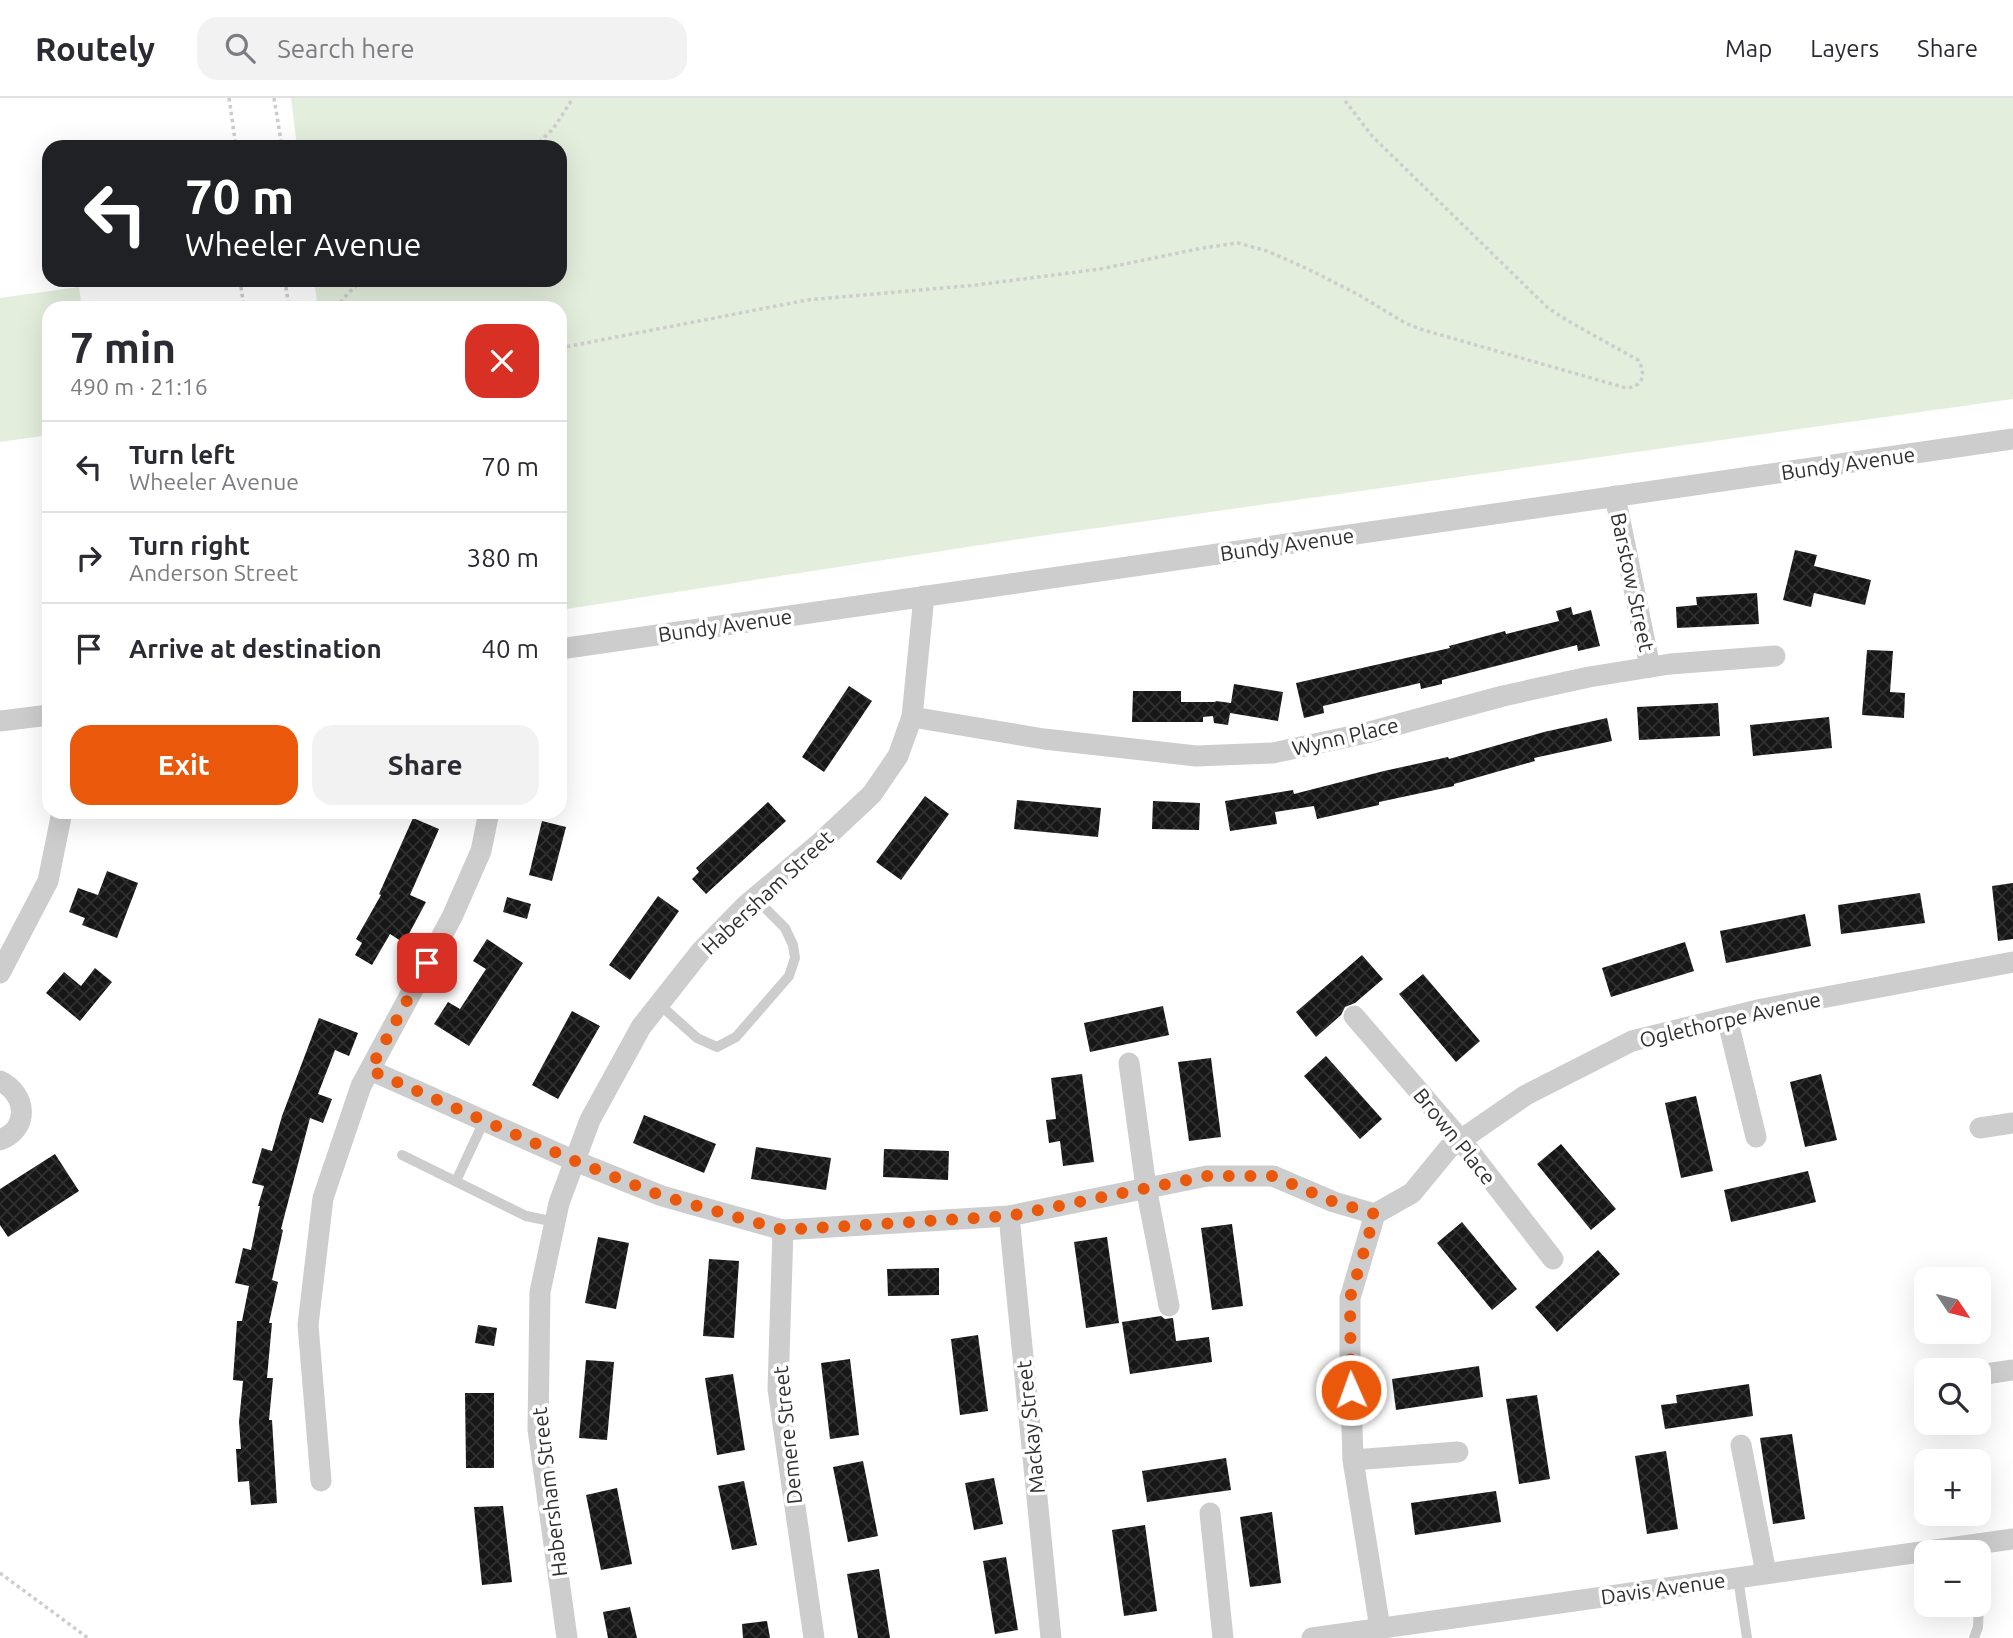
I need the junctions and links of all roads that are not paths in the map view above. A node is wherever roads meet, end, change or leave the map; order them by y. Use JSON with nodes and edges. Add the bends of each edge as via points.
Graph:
{"nodes":[{"id":1,"x":2013,"y":439,"type":"edge"},
{"id":2,"x":1615,"y":496,"type":"junction"},
{"id":3,"x":924,"y":596,"type":"junction"},
{"id":4,"x":567,"y":648,"type":"edge"},
{"id":5,"x":1775,"y":656,"type":"dead end"},
{"id":6,"x":1650,"y":667,"type":"junction"},
{"id":7,"x":42,"y":716,"type":"edge"},
{"id":8,"x":912,"y":717,"type":"junction"},
{"id":9,"x":0,"y":721,"type":"edge"},
{"id":10,"x":61,"y":819,"type":"edge"},
{"id":11,"x":488,"y":819,"type":"edge"},
{"id":12,"x":755,"y":898,"type":"junction"},
{"id":13,"x":2013,"y":962,"type":"edge"},
{"id":14,"x":0,"y":973,"type":"edge"},
{"id":15,"x":659,"y":1004,"type":"junction"},
{"id":16,"x":1354,"y":1016,"type":"dead end"},
{"id":17,"x":1727,"y":1018,"type":"junction"},
{"id":18,"x":1129,"y":1063,"type":"dead end"},
{"id":19,"x":370,"y":1070,"type":"junction"},
{"id":20,"x":0,"y":1081,"type":"edge"},
{"id":21,"x":484,"y":1121,"type":"junction"},
{"id":22,"x":2013,"y":1123,"type":"edge"},
{"id":23,"x":1980,"y":1128,"type":"dead end"},
{"id":24,"x":1756,"y":1137,"type":"dead end"},
{"id":25,"x":1460,"y":1139,"type":"junction"},
{"id":26,"x":0,"y":1140,"type":"edge"},
{"id":27,"x":402,"y":1155,"type":"dead end"},
{"id":28,"x":575,"y":1161,"type":"junction"},
{"id":29,"x":456,"y":1181,"type":"junction"},
{"id":30,"x":1146,"y":1187,"type":"junction"},
{"id":31,"x":1375,"y":1214,"type":"junction"},
{"id":32,"x":1009,"y":1216,"type":"junction"},
{"id":33,"x":555,"y":1222,"type":"junction"},
{"id":34,"x":783,"y":1230,"type":"junction"},
{"id":35,"x":1553,"y":1259,"type":"dead end"},
{"id":36,"x":1169,"y":1306,"type":"dead end"},
{"id":37,"x":2013,"y":1370,"type":"edge"},
{"id":38,"x":1991,"y":1373,"type":"edge"},
{"id":39,"x":1741,"y":1445,"type":"dead end"},
{"id":40,"x":1458,"y":1452,"type":"dead end"},
{"id":41,"x":1353,"y":1460,"type":"junction"},
{"id":42,"x":321,"y":1481,"type":"dead end"},
{"id":43,"x":1210,"y":1513,"type":"dead end"},
{"id":44,"x":2013,"y":1539,"type":"edge"},
{"id":45,"x":1991,"y":1544,"type":"edge"},
{"id":46,"x":1914,"y":1555,"type":"edge"},
{"id":47,"x":1766,"y":1573,"type":"junction"},
{"id":48,"x":1738,"y":1577,"type":"junction"},
{"id":49,"x":1979,"y":1617,"type":"edge"},
{"id":50,"x":1380,"y":1628,"type":"junction"},
{"id":51,"x":567,"y":1638,"type":"edge"},
{"id":52,"x":814,"y":1638,"type":"edge"},
{"id":53,"x":1051,"y":1638,"type":"edge"},
{"id":54,"x":1223,"y":1638,"type":"edge"},
{"id":55,"x":1312,"y":1638,"type":"edge"},
{"id":56,"x":1747,"y":1638,"type":"edge"},
{"id":57,"x":1974,"y":1638,"type":"edge"}],
"edges":[{"from":1,"to":2,"type":"street","name":"Bundy Avenue"},
{"from":2,"to":3,"type":"street","name":"Bundy Avenue"},
{"from":2,"to":6,"type":"street","name":"Barstow Street"},
{"from":3,"to":4,"type":"street","name":"Bundy Avenue"},
{"from":3,"to":8,"type":"street","name":"Habersham Street"},
{"from":5,"to":6,"type":"street","name":"Wynn Place"},
{"from":6,"to":8,"type":"street","name":"Wynn Place","via":[[1503,696],[1273,753],[1196,756],[1044,739]]},
{"from":7,"to":9,"type":"street"},
{"from":8,"to":12,"type":"street","name":"Habersham Street","via":[[898,756],[872,794]]},
{"from":10,"to":14,"type":"street","via":[[48,881]]},
{"from":11,"to":19,"type":"street","via":[[481,851],[452,917]]},
{"from":12,"to":15,"type":"street","name":"Habersham Street","via":[[701,951]]},
{"from":12,"to":15,"type":"lane","via":[[785,928],[795,958],[789,975],[736,1037],[717,1047],[697,1038]]},
{"from":13,"to":17,"type":"street","name":"Oglethorpe Avenue"},
{"from":15,"to":28,"type":"street","name":"Habersham Street","via":[[641,1027],[597,1108]]},
{"from":16,"to":25,"type":"street","name":"Brown Place"},
{"from":17,"to":24,"type":"street"},
{"from":17,"to":25,"type":"street","name":"Oglethorpe Avenue","via":[[1632,1041],[1525,1095]]},
{"from":18,"to":30,"type":"street"},
{"from":19,"to":21,"type":"street"},
{"from":19,"to":42,"type":"street","via":[[323,1198],[308,1325]]},
{"from":20,"to":26,"type":"street","via":[[17,1094],[22,1106],[16,1129]]},
{"from":21,"to":28,"type":"street"},
{"from":21,"to":29,"type":"lane"},
{"from":22,"to":23,"type":"street"},
{"from":25,"to":31,"type":"street","name":"Oglethorpe Avenue","via":[[1412,1194]]},
{"from":25,"to":35,"type":"street","name":"Brown Place"},
{"from":27,"to":29,"type":"lane"},
{"from":28,"to":33,"type":"street","name":"Habersham Street"},
{"from":28,"to":34,"type":"street","via":[[662,1196]]},
{"from":29,"to":33,"type":"lane","via":[[526,1216]]},
{"from":30,"to":31,"type":"street","via":[[1207,1176],[1273,1176]]},
{"from":30,"to":32,"type":"street"},
{"from":30,"to":36,"type":"street"},
{"from":31,"to":41,"type":"street","via":[[1350,1298]]},
{"from":32,"to":34,"type":"street"},
{"from":32,"to":53,"type":"street","name":"Mackay Street"},
{"from":33,"to":51,"type":"street","name":"Habersham Street","via":[[540,1292],[538,1429]]},
{"from":34,"to":52,"type":"street","name":"Demere Street","via":[[778,1389]]},
{"from":37,"to":38,"type":"street"},
{"from":39,"to":47,"type":"street"},
{"from":40,"to":41,"type":"street"},
{"from":41,"to":50,"type":"street"},
{"from":43,"to":54,"type":"street"},
{"from":44,"to":45,"type":"street","name":"Davis Avenue"},
{"from":46,"to":47,"type":"street","name":"Davis Avenue"},
{"from":47,"to":48,"type":"street","name":"Davis Avenue"},
{"from":48,"to":50,"type":"street","name":"Davis Avenue"},
{"from":48,"to":56,"type":"lane"},
{"from":49,"to":57,"type":"lane"},
{"from":50,"to":55,"type":"street","name":"Davis Avenue"}]}
